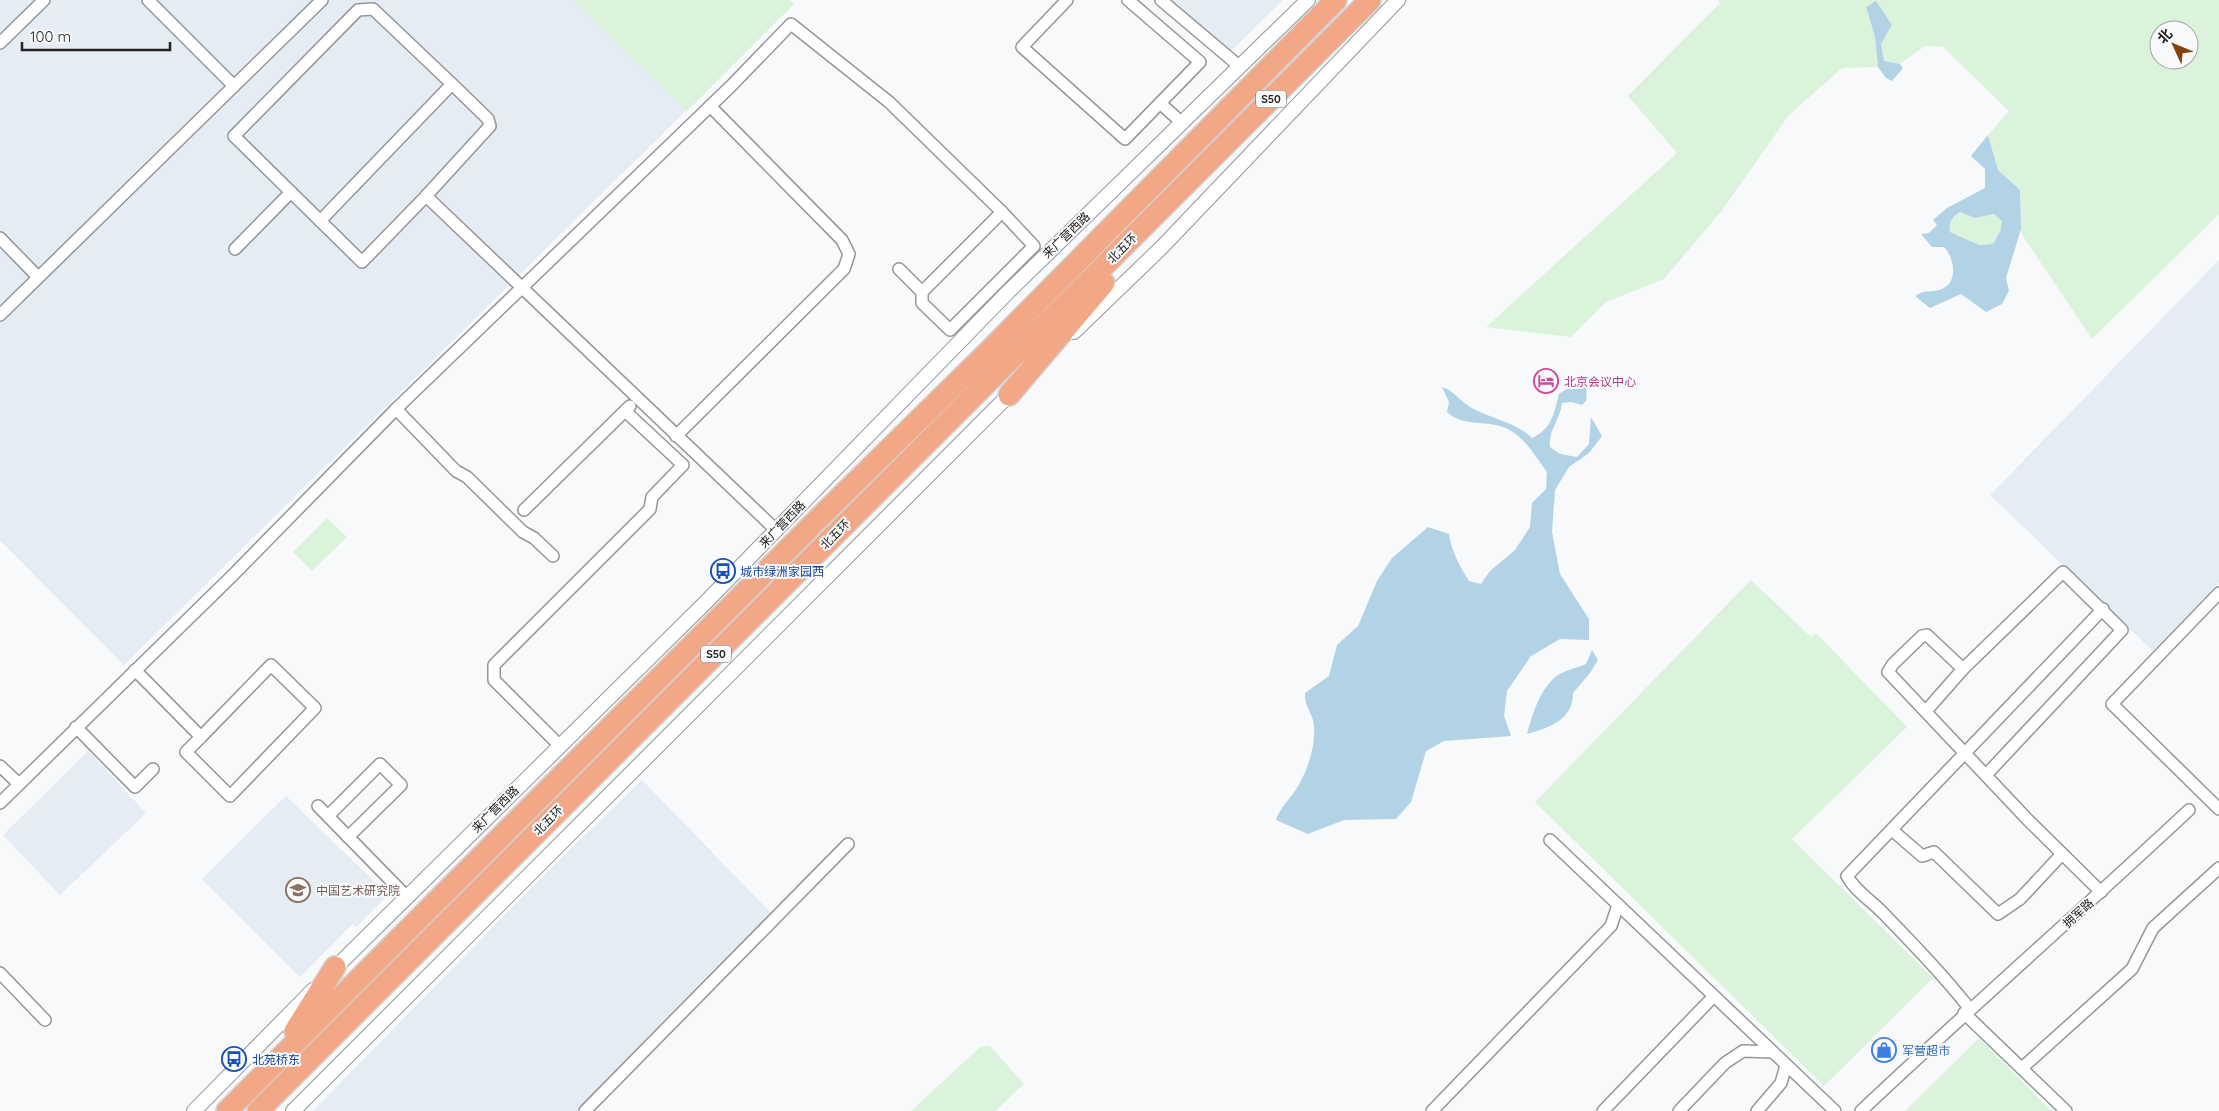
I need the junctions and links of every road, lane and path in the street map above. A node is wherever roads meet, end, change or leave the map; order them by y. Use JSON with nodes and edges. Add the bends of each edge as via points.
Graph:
{"nodes":[{"id":1,"x":44,"y":0,"type":"edge"},
{"id":2,"x":148,"y":0,"type":"edge"},
{"id":3,"x":322,"y":0,"type":"edge"},
{"id":4,"x":1068,"y":0,"type":"edge"},
{"id":5,"x":1128,"y":0,"type":"edge"},
{"id":6,"x":1161,"y":0,"type":"edge"},
{"id":7,"x":1308,"y":0,"type":"edge"},
{"id":8,"x":1336,"y":0,"type":"edge"},
{"id":9,"x":1370,"y":0,"type":"edge"},
{"id":10,"x":1398,"y":0,"type":"edge"},
{"id":11,"x":0,"y":42,"type":"edge"},
{"id":12,"x":1239,"y":66,"type":"junction"},
{"id":13,"x":452,"y":84,"type":"junction"},
{"id":14,"x":234,"y":86,"type":"junction"},
{"id":15,"x":1160,"y":103,"type":"junction"},
{"id":16,"x":710,"y":106,"type":"junction"},
{"id":17,"x":1181,"y":122,"type":"junction"},
{"id":18,"x":291,"y":192,"type":"junction"},
{"id":19,"x":426,"y":196,"type":"junction"},
{"id":20,"x":1173,"y":197,"type":"junction"},
{"id":21,"x":1002,"y":212,"type":"junction"},
{"id":22,"x":320,"y":220,"type":"junction"},
{"id":23,"x":0,"y":238,"type":"edge"},
{"id":24,"x":235,"y":249,"type":"dead end"},
{"id":25,"x":898,"y":268,"type":"dead end"},
{"id":26,"x":38,"y":277,"type":"junction"},
{"id":27,"x":520,"y":288,"type":"junction"},
{"id":28,"x":922,"y":292,"type":"junction"},
{"id":29,"x":992,"y":299,"type":"junction"},
{"id":30,"x":0,"y":315,"type":"edge"},
{"id":31,"x":1009,"y":395,"type":"junction"},
{"id":32,"x":637,"y":399,"type":"junction"},
{"id":33,"x":396,"y":409,"type":"junction"},
{"id":34,"x":625,"y":411,"type":"junction"},
{"id":35,"x":676,"y":436,"type":"junction"},
{"id":36,"x":694,"y":454,"type":"junction"},
{"id":37,"x":683,"y":465,"type":"junction"},
{"id":38,"x":524,"y":510,"type":"dead end"},
{"id":39,"x":776,"y":530,"type":"junction"},
{"id":40,"x":553,"y":556,"type":"dead end"},
{"id":41,"x":2219,"y":593,"type":"edge"},
{"id":42,"x":2103,"y":609,"type":"junction"},
{"id":43,"x":1963,"y":669,"type":"junction"},
{"id":44,"x":135,"y":670,"type":"junction"},
{"id":45,"x":1926,"y":711,"type":"junction"},
{"id":46,"x":76,"y":727,"type":"junction"},
{"id":47,"x":201,"y":737,"type":"junction"},
{"id":48,"x":560,"y":746,"type":"junction"},
{"id":49,"x":1964,"y":753,"type":"junction"},
{"id":50,"x":0,"y":766,"type":"edge"},
{"id":51,"x":153,"y":769,"type":"dead end"},
{"id":52,"x":1986,"y":775,"type":"junction"},
{"id":53,"x":19,"y":784,"type":"junction"},
{"id":54,"x":0,"y":803,"type":"edge"},
{"id":55,"x":318,"y":806,"type":"dead end"},
{"id":56,"x":2219,"y":809,"type":"edge"},
{"id":57,"x":2189,"y":810,"type":"dead end"},
{"id":58,"x":328,"y":816,"type":"junction"},
{"id":59,"x":1892,"y":830,"type":"junction"},
{"id":60,"x":348,"y":837,"type":"junction"},
{"id":61,"x":1550,"y":840,"type":"dead end"},
{"id":62,"x":848,"y":844,"type":"dead end"},
{"id":63,"x":2062,"y":854,"type":"junction"},
{"id":64,"x":2219,"y":868,"type":"edge"},
{"id":65,"x":2101,"y":892,"type":"junction"},
{"id":66,"x":407,"y":896,"type":"junction"},
{"id":67,"x":1618,"y":905,"type":"junction"},
{"id":68,"x":335,"y":967,"type":"junction"},
{"id":69,"x":0,"y":973,"type":"edge"},
{"id":70,"x":1714,"y":996,"type":"junction"},
{"id":71,"x":1967,"y":1011,"type":"junction"},
{"id":72,"x":45,"y":1020,"type":"dead end"},
{"id":73,"x":1772,"y":1052,"type":"junction"},
{"id":74,"x":274,"y":1064,"type":"junction"},
{"id":75,"x":1786,"y":1065,"type":"junction"},
{"id":76,"x":2022,"y":1068,"type":"junction"},
{"id":77,"x":194,"y":1111,"type":"edge"},
{"id":78,"x":227,"y":1111,"type":"edge"},
{"id":79,"x":258,"y":1111,"type":"edge"},
{"id":80,"x":292,"y":1111,"type":"edge"},
{"id":81,"x":585,"y":1111,"type":"edge"},
{"id":82,"x":1432,"y":1111,"type":"edge"},
{"id":83,"x":1603,"y":1111,"type":"edge"},
{"id":84,"x":1679,"y":1111,"type":"edge"},
{"id":85,"x":1757,"y":1111,"type":"edge"},
{"id":86,"x":1834,"y":1111,"type":"edge"},
{"id":87,"x":1861,"y":1111,"type":"edge"},
{"id":88,"x":2066,"y":1111,"type":"edge"}],
"edges":[{"from":1,"to":11,"type":"street"},
{"from":2,"to":14,"type":"street"},
{"from":3,"to":14,"type":"street"},
{"from":4,"to":15,"type":"street","via":[[1022,47],[1125,139]]},
{"from":5,"to":15,"type":"street","via":[[1200,62]]},
{"from":6,"to":12,"type":"street"},
{"from":7,"to":12,"type":"street","name":"来广营西路"},
{"from":8,"to":74,"type":"highway","name":"北五环","number":"S50"},
{"from":9,"to":20,"type":"highway","name":"北五环","number":"S50"},
{"from":10,"to":31,"type":"street","via":[[1162,247]]},
{"from":12,"to":17,"type":"street","name":"来广营西路"},
{"from":13,"to":18,"type":"street","via":[[373,10],[358,10],[234,136]]},
{"from":13,"to":19,"type":"street","via":[[488,119],[490,126]]},
{"from":13,"to":22,"type":"street"},
{"from":14,"to":26,"type":"street"},
{"from":15,"to":17,"type":"street"},
{"from":16,"to":21,"type":"street","via":[[792,24],[889,102]]},
{"from":16,"to":27,"type":"street"},
{"from":16,"to":35,"type":"street","via":[[842,240],[849,254],[844,268]]},
{"from":17,"to":29,"type":"street","name":"来广营西路"},
{"from":18,"to":22,"type":"street"},
{"from":18,"to":24,"type":"street"},
{"from":19,"to":22,"type":"street","via":[[362,262]]},
{"from":19,"to":27,"type":"street"},
{"from":20,"to":31,"type":"highway"},
{"from":20,"to":79,"type":"highway","name":"北五环","number":"S50"},
{"from":21,"to":28,"type":"street"},
{"from":21,"to":29,"type":"street","via":[[1034,246]]},
{"from":23,"to":26,"type":"street"},
{"from":25,"to":28,"type":"street"},
{"from":26,"to":30,"type":"street"},
{"from":27,"to":32,"type":"street"},
{"from":27,"to":33,"type":"street"},
{"from":28,"to":29,"type":"street","via":[[922,303],[950,330]]},
{"from":29,"to":39,"type":"street","name":"来广营西路"},
{"from":31,"to":80,"type":"street"},
{"from":32,"to":34,"type":"street"},
{"from":32,"to":35,"type":"street"},
{"from":33,"to":40,"type":"street","via":[[456,471],[467,477],[523,532]]},
{"from":33,"to":44,"type":"street"},
{"from":34,"to":37,"type":"street"},
{"from":34,"to":38,"type":"street"},
{"from":35,"to":36,"type":"street"},
{"from":36,"to":37,"type":"street"},
{"from":36,"to":39,"type":"street"},
{"from":37,"to":48,"type":"street","via":[[652,496],[650,508],[494,665],[494,680]]},
{"from":39,"to":48,"type":"street","name":"来广营西路"},
{"from":41,"to":56,"type":"street","via":[[2112,704]]},
{"from":42,"to":43,"type":"street","via":[[2063,572]]},
{"from":42,"to":49,"type":"street"},
{"from":42,"to":52,"type":"street","via":[[2122,630]]},
{"from":43,"to":45,"type":"street"},
{"from":43,"to":45,"type":"street","via":[[1926,635],[1893,664],[1888,672]]},
{"from":44,"to":46,"type":"street"},
{"from":44,"to":47,"type":"street"},
{"from":45,"to":49,"type":"street"},
{"from":46,"to":51,"type":"street","via":[[135,787]]},
{"from":46,"to":53,"type":"street"},
{"from":47,"to":47,"type":"street","via":[[186,752],[230,796],[315,708],[271,665]]},
{"from":48,"to":66,"type":"street","name":"来广营西路"},
{"from":49,"to":52,"type":"street"},
{"from":49,"to":59,"type":"street"},
{"from":50,"to":53,"type":"street"},
{"from":52,"to":63,"type":"street"},
{"from":53,"to":54,"type":"street"},
{"from":55,"to":58,"type":"street"},
{"from":57,"to":65,"type":"street","name":"拥军路"},
{"from":58,"to":60,"type":"street"},
{"from":58,"to":60,"type":"street","via":[[380,764],[401,785]]},
{"from":59,"to":63,"type":"street","via":[[1922,856],[1934,852],[1998,914],[2020,899]]},
{"from":59,"to":71,"type":"street","via":[[1847,876],[1851,884],[1940,971]]},
{"from":60,"to":66,"type":"street"},
{"from":61,"to":67,"type":"street"},
{"from":62,"to":81,"type":"street"},
{"from":63,"to":65,"type":"street"},
{"from":64,"to":76,"type":"street","via":[[2153,928],[2132,969]]},
{"from":65,"to":71,"type":"street","name":"拥军路"},
{"from":66,"to":68,"type":"street","name":"来广营西路"},
{"from":67,"to":70,"type":"street"},
{"from":67,"to":82,"type":"street","via":[[1611,926]]},
{"from":68,"to":74,"type":"highway"},
{"from":68,"to":77,"type":"street","name":"来广营西路"},
{"from":69,"to":72,"type":"street"},
{"from":70,"to":73,"type":"street"},
{"from":70,"to":83,"type":"street"},
{"from":71,"to":76,"type":"street"},
{"from":71,"to":87,"type":"street","name":"拥军路"},
{"from":73,"to":75,"type":"street"},
{"from":73,"to":84,"type":"street","via":[[1743,1050],[1725,1063]]},
{"from":74,"to":78,"type":"highway","name":"北五环","number":"S50"},
{"from":75,"to":85,"type":"street","via":[[1781,1083]]},
{"from":75,"to":86,"type":"street"},
{"from":76,"to":88,"type":"street"}]}
